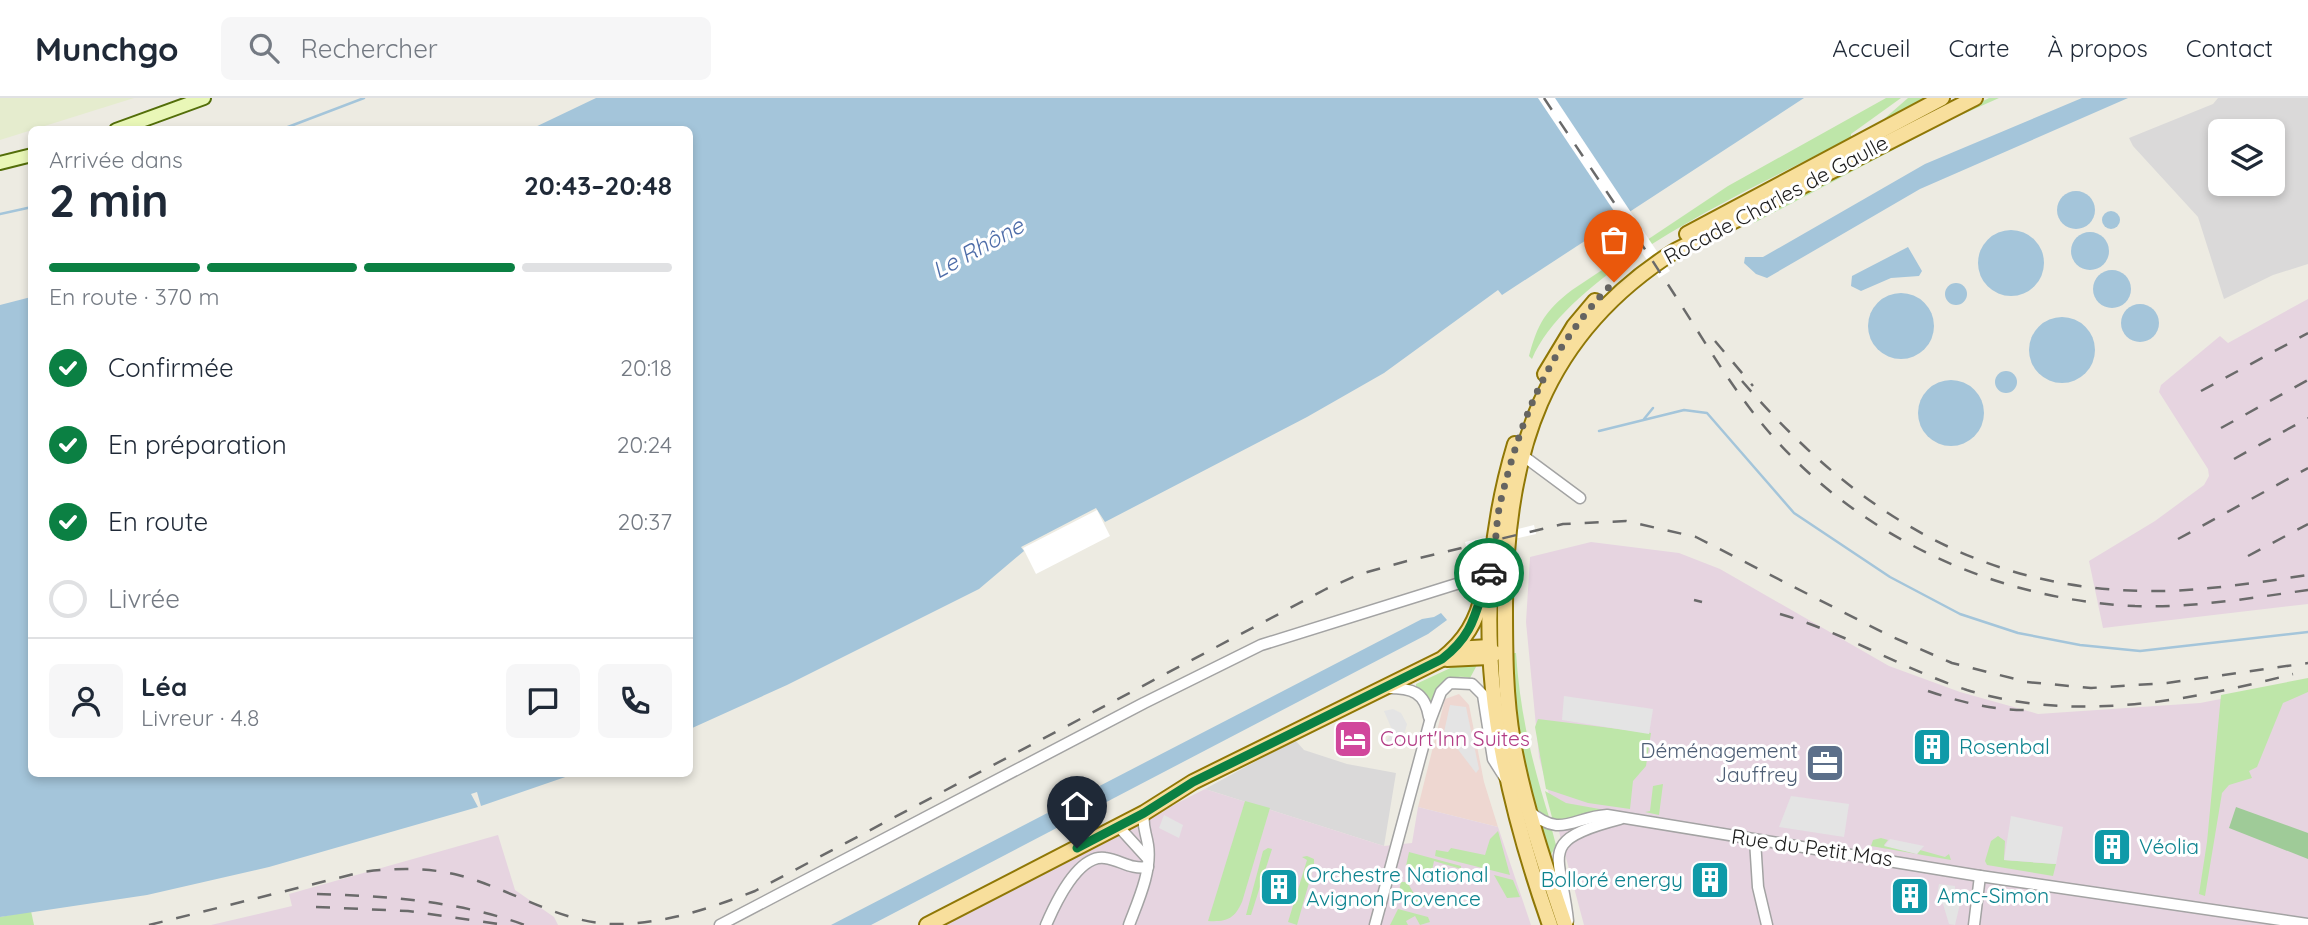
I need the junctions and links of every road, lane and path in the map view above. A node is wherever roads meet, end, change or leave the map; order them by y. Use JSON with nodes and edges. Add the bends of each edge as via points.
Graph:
{"nodes":[{"id":1,"x":204,"y":98,"type":"edge"},
{"id":2,"x":1942,"y":98,"type":"edge"},
{"id":3,"x":1975,"y":98,"type":"edge"},
{"id":4,"x":127,"y":126,"type":"edge"},
{"id":5,"x":28,"y":156,"type":"edge"},
{"id":6,"x":0,"y":163,"type":"edge"},
{"id":7,"x":1522,"y":455,"type":"junction"},
{"id":8,"x":1580,"y":498,"type":"dead end"},
{"id":9,"x":1486,"y":572,"type":"junction"},
{"id":10,"x":1505,"y":637,"type":"junction"},
{"id":11,"x":1455,"y":649,"type":"junction"},
{"id":12,"x":1491,"y":653,"type":"junction"},
{"id":13,"x":1442,"y":659,"type":"junction"},
{"id":14,"x":1384,"y":688,"type":"junction"},
{"id":15,"x":1430,"y":720,"type":"junction"},
{"id":16,"x":1513,"y":740,"type":"junction"},
{"id":17,"x":1506,"y":779,"type":"junction"},
{"id":18,"x":1529,"y":811,"type":"junction"},
{"id":19,"x":1144,"y":813,"type":"junction"},
{"id":20,"x":1621,"y":819,"type":"junction"},
{"id":21,"x":1118,"y":826,"type":"junction"},
{"id":22,"x":1755,"y":840,"type":"junction"},
{"id":23,"x":1148,"y":863,"type":"junction"},
{"id":24,"x":1980,"y":876,"type":"junction"},
{"id":25,"x":1769,"y":922,"type":"edge"},
{"id":26,"x":1973,"y":923,"type":"edge"},
{"id":27,"x":2308,"y":924,"type":"edge"},
{"id":28,"x":720,"y":925,"type":"edge"},
{"id":29,"x":927,"y":925,"type":"edge"},
{"id":30,"x":1046,"y":925,"type":"edge"},
{"id":31,"x":1129,"y":925,"type":"edge"},
{"id":32,"x":1375,"y":925,"type":"edge"},
{"id":33,"x":1550,"y":925,"type":"edge"},
{"id":34,"x":1567,"y":925,"type":"edge"}],
"edges":[{"from":1,"to":4,"type":"main road"},
{"from":2,"to":9,"type":"main road","name":"Rocade Charles de Gaulle","via":[[1664,246],[1595,302],[1557,352],[1530,404],[1501,497]]},
{"from":3,"to":7,"type":"main road","name":"Rocade Charles de Gaulle","via":[[1675,251],[1633,279],[1594,317],[1560,365]]},
{"from":5,"to":6,"type":"main road"},
{"from":7,"to":8,"type":"street"},
{"from":7,"to":10,"type":"main road","name":"Rocade Charles de Gaulle","via":[[1511,513]]},
{"from":9,"to":11,"type":"main road","via":[[1472,626]]},
{"from":9,"to":12,"type":"main road","name":"Rocade Charles de Gaulle"},
{"from":9,"to":28,"type":"street","via":[[1261,645]]},
{"from":10,"to":12,"type":"main road"},
{"from":10,"to":16,"type":"main road","name":"Rocade Charles de Gaulle"},
{"from":11,"to":12,"type":"main road"},
{"from":11,"to":13,"type":"main road"},
{"from":12,"to":13,"type":"main road"},
{"from":12,"to":16,"type":"main road","via":[[1498,665],[1502,708]]},
{"from":12,"to":17,"type":"main road","name":"Rocade Charles de Gaulle","via":[[1497,735]]},
{"from":13,"to":14,"type":"main road"},
{"from":14,"to":15,"type":"street","via":[[1411,689],[1420,695],[1427,702]]},
{"from":14,"to":19,"type":"main road","via":[[1193,782]]},
{"from":15,"to":17,"type":"street","via":[[1445,687],[1458,681],[1472,684],[1483,695],[1493,758]]},
{"from":15,"to":32,"type":"street"},
{"from":16,"to":18,"type":"main road","name":"Rocade Charles de Gaulle"},
{"from":17,"to":33,"type":"main road","name":"Rocade Charles de Gaulle"},
{"from":18,"to":20,"type":"street","name":"Rue du Petit Mas","via":[[1558,826],[1574,825],[1592,816]]},
{"from":18,"to":34,"type":"main road","name":"Rocade Charles de Gaulle"},
{"from":19,"to":21,"type":"main road"},
{"from":19,"to":23,"type":"street"},
{"from":20,"to":22,"type":"street","name":"Rue du Petit Mas"},
{"from":20,"to":34,"type":"street","via":[[1587,828],[1568,838],[1560,849],[1558,874]]},
{"from":21,"to":23,"type":"street"},
{"from":21,"to":29,"type":"main road"},
{"from":22,"to":24,"type":"street","name":"Rue du Petit Mas"},
{"from":22,"to":25,"type":"street","via":[[1758,887]]},
{"from":23,"to":30,"type":"street","via":[[1129,868],[1095,858],[1068,880]]},
{"from":23,"to":31,"type":"street"},
{"from":24,"to":26,"type":"street"},
{"from":24,"to":27,"type":"street","name":"Rue du Petit Mas"}]}
